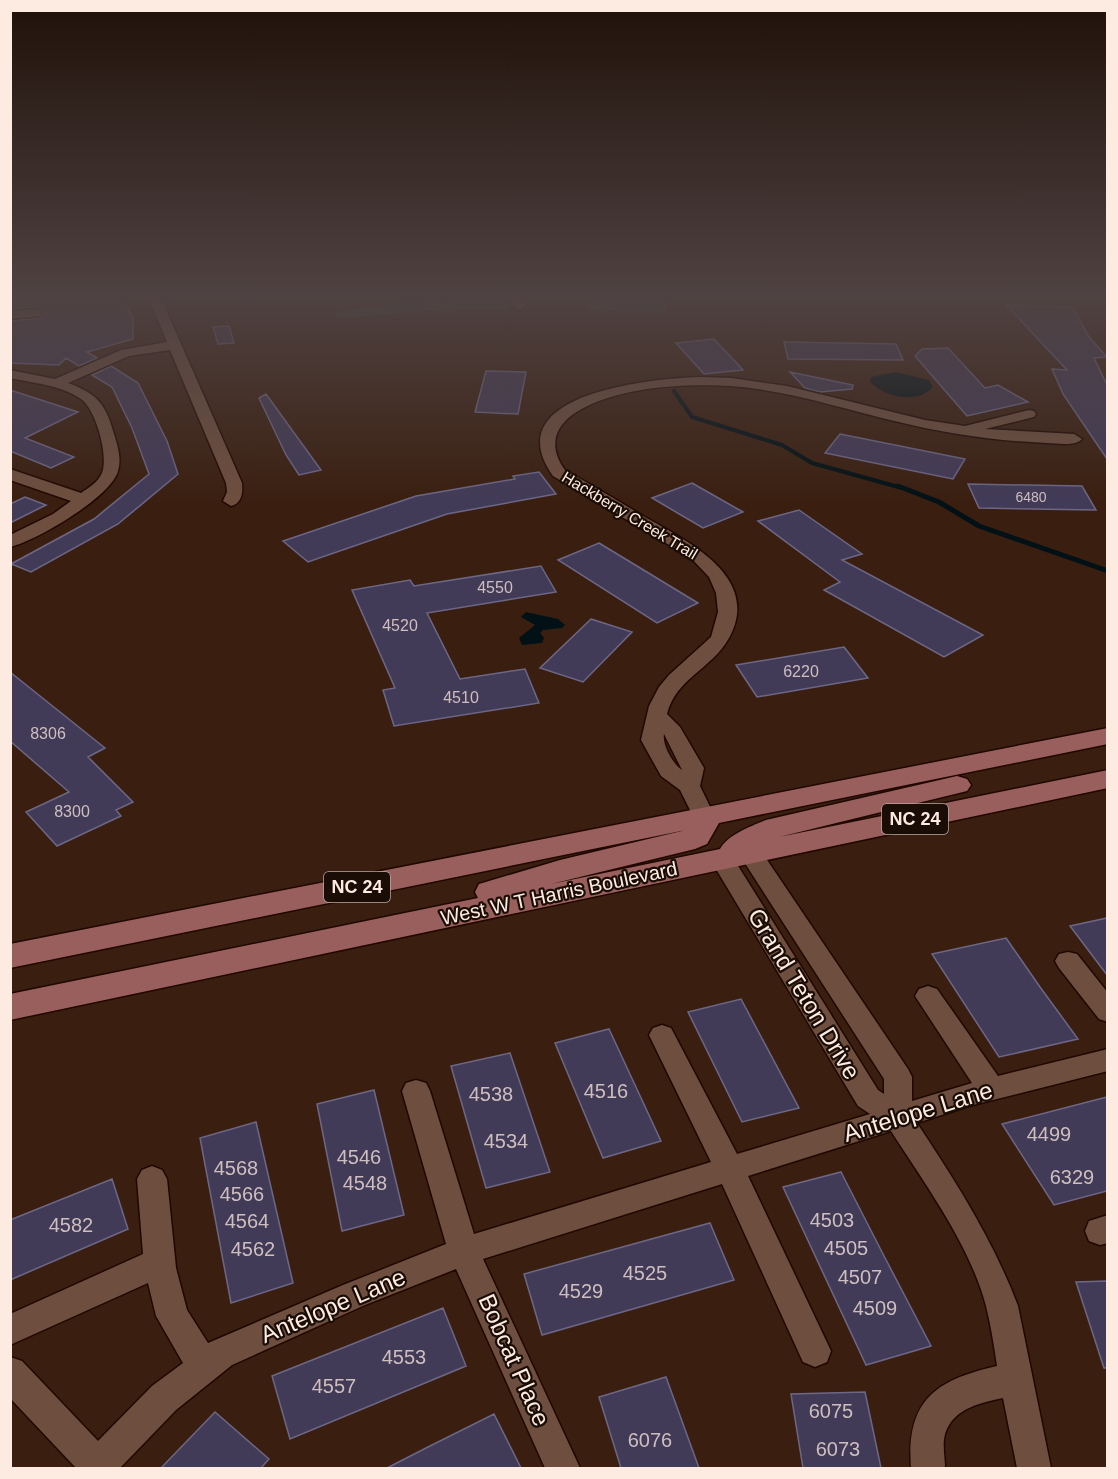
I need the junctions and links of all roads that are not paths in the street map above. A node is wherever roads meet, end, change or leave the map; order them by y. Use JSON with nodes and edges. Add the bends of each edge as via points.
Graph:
{"nodes":[{"id":1,"x":98,"y":365,"type":"edge"},
{"id":2,"x":183,"y":365,"type":"edge"},
{"id":3,"x":10,"y":374,"type":"edge"},
{"id":4,"x":56,"y":383,"type":"junction"},
{"id":5,"x":1029,"y":414,"type":"dead end"},
{"id":6,"x":962,"y":431,"type":"junction"},
{"id":7,"x":1074,"y":439,"type":"dead end"},
{"id":8,"x":10,"y":474,"type":"edge"},
{"id":9,"x":84,"y":499,"type":"junction"},
{"id":10,"x":231,"y":501,"type":"dead end"},
{"id":11,"x":10,"y":542,"type":"edge"},
{"id":12,"x":1107,"y":736,"type":"edge"},
{"id":13,"x":1107,"y":749,"type":"edge"},
{"id":14,"x":1107,"y":779,"type":"edge"},
{"id":15,"x":704,"y":817,"type":"junction"},
{"id":16,"x":737,"y":856,"type":"junction"},
{"id":17,"x":408,"y":924,"type":"junction"},
{"id":18,"x":11,"y":959,"type":"edge"},
{"id":19,"x":1068,"y":961,"type":"dead end"},
{"id":20,"x":928,"y":996,"type":"dead end"},
{"id":21,"x":10,"y":1007,"type":"edge"},
{"id":22,"x":1107,"y":1012,"type":"edge"},
{"id":23,"x":663,"y":1035,"type":"dead end"},
{"id":24,"x":1107,"y":1060,"type":"edge"},
{"id":25,"x":991,"y":1089,"type":"junction"},
{"id":26,"x":416,"y":1091,"type":"dead end"},
{"id":27,"x":898,"y":1117,"type":"junction"},
{"id":28,"x":730,"y":1170,"type":"junction"},
{"id":29,"x":152,"y":1179,"type":"dead end"},
{"id":30,"x":464,"y":1251,"type":"junction"},
{"id":31,"x":160,"y":1262,"type":"junction"},
{"id":32,"x":10,"y":1330,"type":"edge"},
{"id":33,"x":815,"y":1351,"type":"dead end"},
{"id":34,"x":204,"y":1367,"type":"junction"},
{"id":35,"x":10,"y":1373,"type":"edge"},
{"id":36,"x":1017,"y":1378,"type":"junction"},
{"id":37,"x":97,"y":1467,"type":"edge"},
{"id":38,"x":563,"y":1468,"type":"edge"},
{"id":39,"x":928,"y":1468,"type":"edge"},
{"id":40,"x":1034,"y":1468,"type":"edge"}],
"edges":[{"from":1,"to":4,"type":"street"},
{"from":2,"to":10,"type":"street","via":[[234,483]]},
{"from":3,"to":4,"type":"street"},
{"from":4,"to":9,"type":"street","via":[[93,401],[112,450],[110,474]]},
{"from":5,"to":6,"type":"street"},
{"from":6,"to":7,"type":"street","name":"Hackberry Creek Trail","via":[[1025,439]]},
{"from":6,"to":15,"type":"street","name":"Hackberry Creek Trail","via":[[772,388],[704,381],[611,393],[570,409],[554,423],[546,446],[559,473],[697,554],[723,583],[728,601],[720,638],[676,678],[664,695],[652,740],[669,771],[689,786]]},
{"from":8,"to":9,"type":"street"},
{"from":9,"to":11,"type":"street","via":[[59,518]]},
{"from":12,"to":15,"type":"main road","number":"NC 24"},
{"from":13,"to":16,"type":"main road","via":[[776,827],[752,838]]},
{"from":14,"to":16,"type":"main road","name":"West W T Harris Boulevard","number":"NC 24"},
{"from":15,"to":17,"type":"main road","via":[[705,826],[697,837],[685,842],[560,870]]},
{"from":15,"to":18,"type":"main road","number":"NC 24"},
{"from":16,"to":17,"type":"main road","name":"West W T Harris Boulevard","number":"NC 24"},
{"from":16,"to":27,"type":"street","name":"Grand Teton Drive","via":[[868,1098]]},
{"from":16,"to":27,"type":"street","name":"Grand Teton Drive","via":[[898,1077]]},
{"from":17,"to":21,"type":"main road","name":"West W T Harris Boulevard","number":"NC 24"},
{"from":19,"to":22,"type":"street"},
{"from":20,"to":25,"type":"street"},
{"from":23,"to":28,"type":"street"},
{"from":24,"to":25,"type":"street","name":"Antelope Lane"},
{"from":25,"to":27,"type":"street","name":"Antelope Lane"},
{"from":26,"to":30,"type":"street"},
{"from":27,"to":28,"type":"street","name":"Antelope Lane"},
{"from":27,"to":36,"type":"street","name":"Grand Teton Drive","via":[[942,1186],[993,1282]]},
{"from":28,"to":30,"type":"street","name":"Antelope Lane"},
{"from":28,"to":33,"type":"street"},
{"from":29,"to":31,"type":"street"},
{"from":30,"to":34,"type":"street","name":"Antelope Lane","via":[[220,1354]]},
{"from":30,"to":38,"type":"street","name":"Bobcat Place"},
{"from":31,"to":32,"type":"street"},
{"from":31,"to":34,"type":"street","via":[[172,1316]]},
{"from":34,"to":37,"type":"street","name":"Antelope Lane","via":[[164,1398]]},
{"from":35,"to":37,"type":"street","name":"Antelope Lane"},
{"from":36,"to":39,"type":"street","via":[[962,1391],[949,1400],[934,1416],[927,1439]]},
{"from":36,"to":40,"type":"street","name":"Grand Teton Drive"}]}
